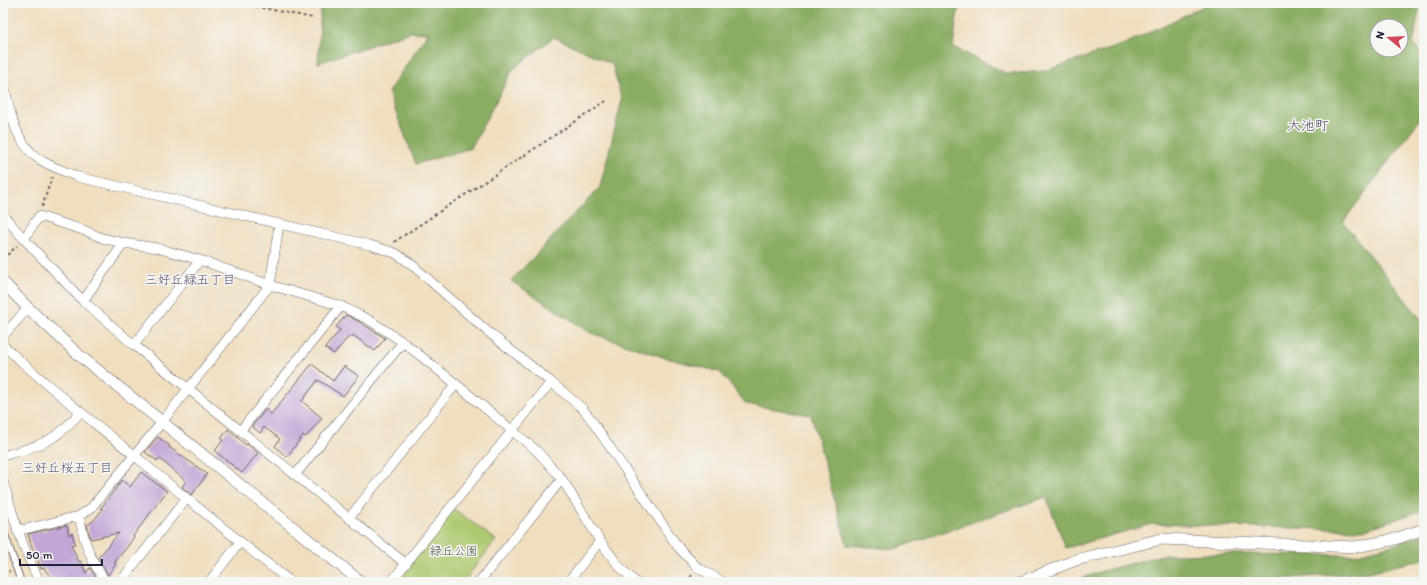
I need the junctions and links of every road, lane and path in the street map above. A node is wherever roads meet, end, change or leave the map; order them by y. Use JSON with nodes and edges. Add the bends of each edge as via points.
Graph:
{"nodes":[{"id":1,"x":238,"y":3,"type":"edge"},
{"id":2,"x":313,"y":18,"type":"dead end"},
{"id":3,"x":3,"y":79,"type":"edge"},
{"id":4,"x":606,"y":101,"type":"dead end"},
{"id":5,"x":56,"y":168,"type":"junction"},
{"id":6,"x":3,"y":215,"type":"edge"},
{"id":7,"x":39,"y":216,"type":"junction"},
{"id":8,"x":279,"y":225,"type":"junction"},
{"id":9,"x":24,"y":239,"type":"junction"},
{"id":10,"x":124,"y":244,"type":"junction"},
{"id":11,"x":383,"y":249,"type":"junction"},
{"id":12,"x":3,"y":259,"type":"edge"},
{"id":13,"x":200,"y":260,"type":"junction"},
{"id":14,"x":3,"y":282,"type":"edge"},
{"id":15,"x":270,"y":285,"type":"junction"},
{"id":16,"x":83,"y":301,"type":"junction"},
{"id":17,"x":341,"y":306,"type":"junction"},
{"id":18,"x":28,"y":308,"type":"junction"},
{"id":19,"x":3,"y":336,"type":"edge"},
{"id":20,"x":403,"y":342,"type":"junction"},
{"id":21,"x":3,"y":345,"type":"edge"},
{"id":22,"x":134,"y":345,"type":"junction"},
{"id":23,"x":552,"y":382,"type":"junction"},
{"id":24,"x":456,"y":384,"type":"junction"},
{"id":25,"x":188,"y":388,"type":"junction"},
{"id":26,"x":80,"y":413,"type":"junction"},
{"id":27,"x":162,"y":422,"type":"junction"},
{"id":28,"x":241,"y":430,"type":"junction"},
{"id":29,"x":512,"y":430,"type":"junction"},
{"id":30,"x":3,"y":456,"type":"edge"},
{"id":31,"x":135,"y":456,"type":"junction"},
{"id":32,"x":296,"y":475,"type":"junction"},
{"id":33,"x":562,"y":479,"type":"junction"},
{"id":34,"x":3,"y":481,"type":"edge"},
{"id":35,"x":186,"y":499,"type":"junction"},
{"id":36,"x":79,"y":516,"type":"junction"},
{"id":37,"x":349,"y":518,"type":"junction"},
{"id":38,"x":3,"y":529,"type":"edge"},
{"id":39,"x":1424,"y":529,"type":"edge"},
{"id":40,"x":17,"y":530,"type":"junction"},
{"id":41,"x":600,"y":541,"type":"junction"},
{"id":42,"x":240,"y":542,"type":"junction"},
{"id":43,"x":406,"y":564,"type":"junction"},
{"id":44,"x":21,"y":582,"type":"edge"},
{"id":45,"x":40,"y":582,"type":"edge"},
{"id":46,"x":106,"y":582,"type":"edge"},
{"id":47,"x":120,"y":582,"type":"edge"},
{"id":48,"x":209,"y":582,"type":"edge"},
{"id":49,"x":291,"y":582,"type":"edge"},
{"id":50,"x":361,"y":582,"type":"edge"},
{"id":51,"x":391,"y":582,"type":"edge"},
{"id":52,"x":479,"y":582,"type":"edge"},
{"id":53,"x":568,"y":582,"type":"edge"},
{"id":54,"x":635,"y":582,"type":"edge"},
{"id":55,"x":723,"y":582,"type":"edge"},
{"id":56,"x":1022,"y":582,"type":"edge"}],
"edges":[{"from":1,"to":2,"type":"path"},
{"from":3,"to":5,"type":"street","via":[[12,118],[21,140],[36,157]]},
{"from":4,"to":11,"type":"path"},
{"from":5,"to":7,"type":"path"},
{"from":5,"to":8,"type":"street","via":[[78,177]]},
{"from":6,"to":9,"type":"street"},
{"from":7,"to":9,"type":"street"},
{"from":7,"to":10,"type":"street"},
{"from":8,"to":11,"type":"street"},
{"from":8,"to":15,"type":"street"},
{"from":9,"to":12,"type":"path"},
{"from":9,"to":16,"type":"street"},
{"from":10,"to":13,"type":"street","via":[[157,248]]},
{"from":10,"to":16,"type":"street"},
{"from":11,"to":23,"type":"street","via":[[410,263],[487,331]]},
{"from":13,"to":15,"type":"street"},
{"from":13,"to":22,"type":"street"},
{"from":14,"to":18,"type":"street"},
{"from":15,"to":17,"type":"street"},
{"from":15,"to":25,"type":"street"},
{"from":16,"to":22,"type":"street"},
{"from":17,"to":20,"type":"street"},
{"from":17,"to":28,"type":"street"},
{"from":18,"to":19,"type":"street"},
{"from":18,"to":27,"type":"street","via":[[80,356]]},
{"from":20,"to":24,"type":"street"},
{"from":20,"to":32,"type":"street"},
{"from":21,"to":26,"type":"street"},
{"from":22,"to":25,"type":"street"},
{"from":23,"to":29,"type":"street"},
{"from":23,"to":55,"type":"street","via":[[586,412],[678,547],[697,567]]},
{"from":24,"to":29,"type":"street"},
{"from":24,"to":37,"type":"street"},
{"from":25,"to":27,"type":"street"},
{"from":25,"to":28,"type":"street"},
{"from":26,"to":30,"type":"street","via":[[51,439]]},
{"from":26,"to":31,"type":"street"},
{"from":27,"to":31,"type":"street"},
{"from":27,"to":50,"type":"street"},
{"from":28,"to":32,"type":"street"},
{"from":29,"to":33,"type":"street","via":[[537,451]]},
{"from":29,"to":43,"type":"street"},
{"from":31,"to":35,"type":"street"},
{"from":31,"to":36,"type":"street","via":[[91,508]]},
{"from":32,"to":37,"type":"street"},
{"from":33,"to":41,"type":"street"},
{"from":33,"to":52,"type":"street"},
{"from":34,"to":40,"type":"street"},
{"from":35,"to":42,"type":"street"},
{"from":35,"to":47,"type":"street"},
{"from":36,"to":40,"type":"street"},
{"from":36,"to":46,"type":"street","via":[[88,553]]},
{"from":37,"to":43,"type":"street"},
{"from":38,"to":44,"type":"street"},
{"from":39,"to":56,"type":"street","via":[[1392,540],[1355,547],[1161,539],[1076,560]]},
{"from":40,"to":45,"type":"street"},
{"from":41,"to":53,"type":"street"},
{"from":41,"to":54,"type":"street"},
{"from":42,"to":48,"type":"street"},
{"from":42,"to":49,"type":"street"},
{"from":43,"to":51,"type":"street"}]}
